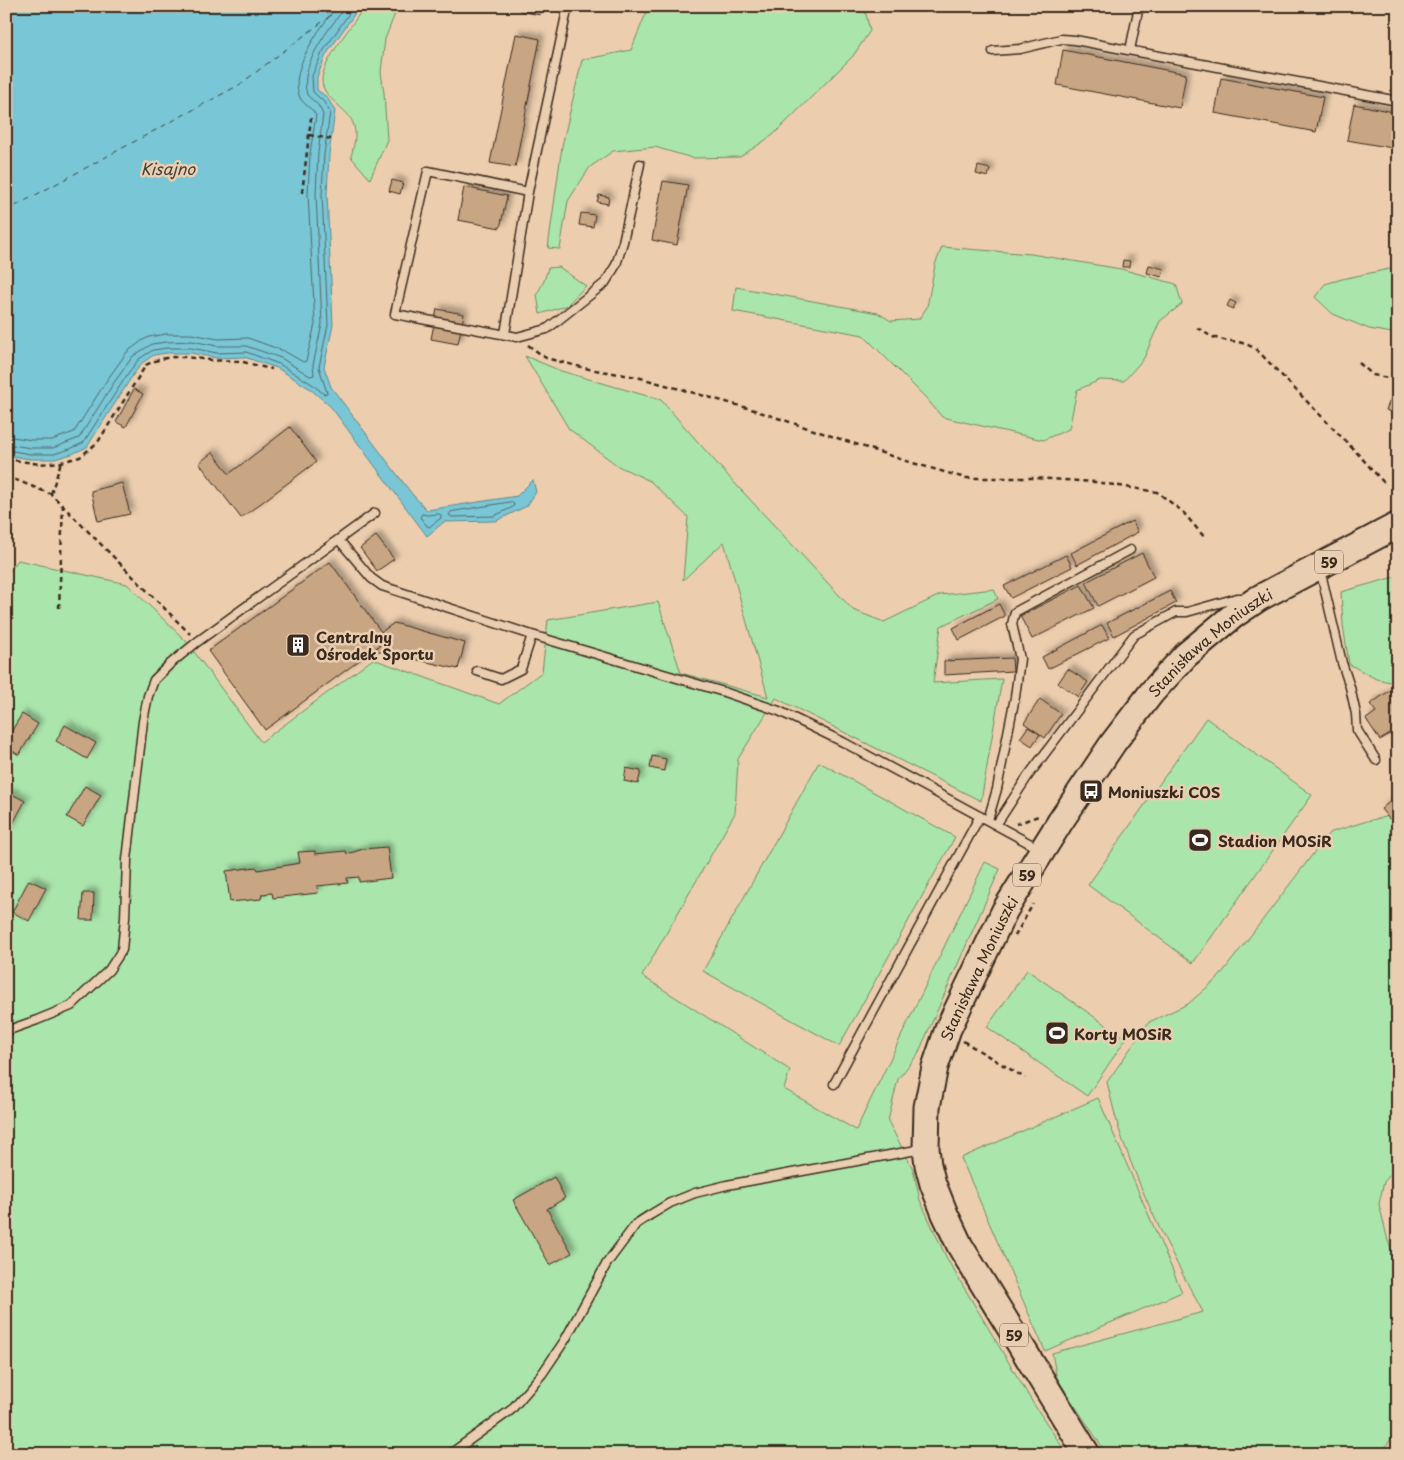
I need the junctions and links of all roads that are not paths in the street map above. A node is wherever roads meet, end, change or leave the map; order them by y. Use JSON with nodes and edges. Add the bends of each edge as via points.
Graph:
{"nodes":[{"id":1,"x":568,"y":6,"type":"edge"},
{"id":2,"x":1139,"y":6,"type":"edge"},
{"id":3,"x":993,"y":50,"type":"dead end"},
{"id":4,"x":1130,"y":50,"type":"junction"},
{"id":5,"x":1398,"y":101,"type":"edge"},
{"id":6,"x":640,"y":164,"type":"dead end"},
{"id":7,"x":528,"y":192,"type":"junction"},
{"id":8,"x":505,"y":334,"type":"junction"},
{"id":9,"x":375,"y":513,"type":"dead end"},
{"id":10,"x":1398,"y":525,"type":"edge"},
{"id":11,"x":339,"y":540,"type":"junction"},
{"id":12,"x":1130,"y":550,"type":"dead end"},
{"id":13,"x":1320,"y":567,"type":"junction"},
{"id":14,"x":1259,"y":598,"type":"junction"},
{"id":15,"x":532,"y":635,"type":"junction"},
{"id":16,"x":477,"y":671,"type":"dead end"},
{"id":17,"x":1376,"y":760,"type":"dead end"},
{"id":18,"x":984,"y":818,"type":"junction"},
{"id":19,"x":996,"y":824,"type":"junction"},
{"id":20,"x":1042,"y":850,"type":"junction"},
{"id":21,"x":6,"y":1031,"type":"edge"},
{"id":22,"x":834,"y":1084,"type":"dead end"},
{"id":23,"x":926,"y":1148,"type":"junction"},
{"id":24,"x":450,"y":1454,"type":"edge"},
{"id":25,"x":1087,"y":1454,"type":"edge"}],
"edges":[{"from":1,"to":7,"type":"lane"},
{"from":2,"to":4,"type":"lane"},
{"from":3,"to":4,"type":"lane","via":[[1020,49],[1061,39]]},
{"from":4,"to":5,"type":"lane"},
{"from":6,"to":8,"type":"lane","via":[[623,242],[616,265],[605,283],[547,329],[517,337]]},
{"from":7,"to":8,"type":"lane"},
{"from":7,"to":8,"type":"lane","via":[[428,171],[395,314]]},
{"from":9,"to":11,"type":"lane"},
{"from":10,"to":13,"type":"main road","name":"Stanisława Moniuszki","number":"59"},
{"from":11,"to":15,"type":"lane","via":[[371,578],[382,586]]},
{"from":11,"to":21,"type":"lane","via":[[197,642],[154,680],[143,722],[127,860],[122,950],[109,970],[71,1006]]},
{"from":12,"to":18,"type":"lane","via":[[1015,612],[1012,624],[1020,659],[1015,697],[996,789]]},
{"from":13,"to":14,"type":"main road","name":"Stanisława Moniuszki","number":"59"},
{"from":13,"to":17,"type":"lane","via":[[1350,687],[1357,730]]},
{"from":14,"to":19,"type":"lane","via":[[1237,598],[1176,612],[1134,635]]},
{"from":14,"to":20,"type":"main road","name":"Stanisława Moniuszki","number":"59","via":[[1200,642],[1152,692]]},
{"from":15,"to":16,"type":"lane","via":[[521,669],[501,679]]},
{"from":15,"to":18,"type":"lane","via":[[779,711]]},
{"from":18,"to":19,"type":"lane"},
{"from":18,"to":22,"type":"lane"},
{"from":19,"to":20,"type":"lane"},
{"from":20,"to":23,"type":"main road","name":"Stanisława Moniuszki","number":"59","via":[[1005,910],[958,1040],[935,1067],[927,1107]]},
{"from":23,"to":24,"type":"lane","via":[[695,1193],[636,1224],[607,1263],[565,1340],[531,1388],[511,1410]]},
{"from":23,"to":25,"type":"main road","name":"Stanisława Moniuszki","number":"59","via":[[933,1184],[960,1246]]}]}
